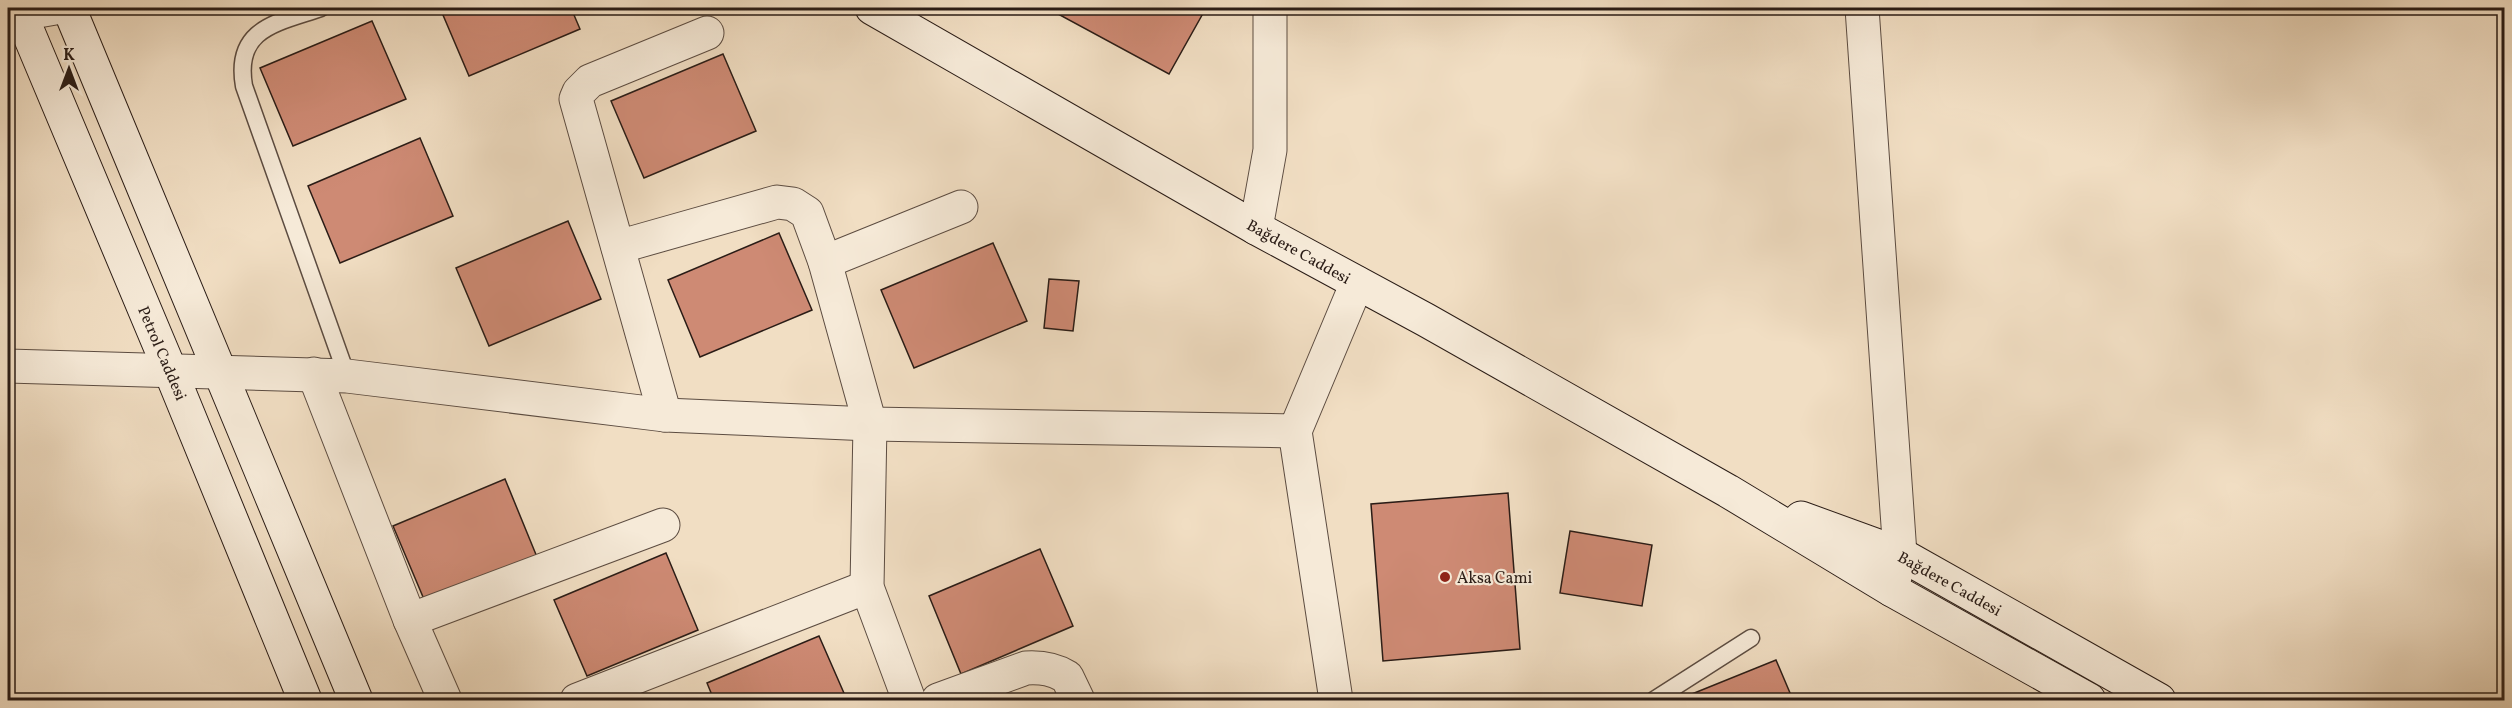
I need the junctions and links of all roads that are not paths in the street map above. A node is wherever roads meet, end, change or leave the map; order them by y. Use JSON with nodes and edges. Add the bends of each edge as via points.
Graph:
{"nodes":[{"id":1,"x":55,"y":8,"type":"edge"},
{"id":2,"x":69,"y":8,"type":"edge"},
{"id":3,"x":321,"y":8,"type":"edge"},
{"id":4,"x":872,"y":8,"type":"edge"},
{"id":5,"x":1270,"y":8,"type":"edge"},
{"id":6,"x":1862,"y":8,"type":"edge"},
{"id":7,"x":16,"y":12,"type":"edge"},
{"id":8,"x":707,"y":33,"type":"dead end"},
{"id":9,"x":961,"y":207,"type":"dead end"},
{"id":10,"x":1256,"y":228,"type":"junction"},
{"id":11,"x":618,"y":247,"type":"junction"},
{"id":12,"x":825,"y":262,"type":"junction"},
{"id":13,"x":1358,"y":283,"type":"junction"},
{"id":14,"x":8,"y":366,"type":"edge"},
{"id":15,"x":170,"y":370,"type":"junction"},
{"id":16,"x":220,"y":371,"type":"junction"},
{"id":17,"x":314,"y":374,"type":"junction"},
{"id":18,"x":347,"y":376,"type":"junction"},
{"id":19,"x":665,"y":415,"type":"junction"},
{"id":20,"x":870,"y":424,"type":"junction"},
{"id":21,"x":1296,"y":430,"type":"junction"},
{"id":22,"x":1728,"y":491,"type":"junction"},
{"id":23,"x":663,"y":525,"type":"dead end"},
{"id":24,"x":1900,"y":554,"type":"junction"},
{"id":25,"x":867,"y":587,"type":"junction"},
{"id":26,"x":1892,"y":590,"type":"junction"},
{"id":27,"x":410,"y":620,"type":"junction"},
{"id":28,"x":1751,"y":638,"type":"dead end"},
{"id":29,"x":305,"y":700,"type":"edge"},
{"id":30,"x":356,"y":700,"type":"edge"},
{"id":31,"x":446,"y":700,"type":"edge"},
{"id":32,"x":577,"y":700,"type":"edge"},
{"id":33,"x":909,"y":700,"type":"edge"},
{"id":34,"x":938,"y":700,"type":"edge"},
{"id":35,"x":1078,"y":700,"type":"edge"},
{"id":36,"x":1336,"y":700,"type":"edge"},
{"id":37,"x":1654,"y":700,"type":"edge"},
{"id":38,"x":2089,"y":700,"type":"edge"},
{"id":39,"x":2159,"y":700,"type":"edge"}],
"edges":[{"from":1,"to":7,"type":"street"},
{"from":2,"to":16,"type":"street"},
{"from":3,"to":18,"type":"lane","via":[[266,27],[254,36],[243,60],[242,74]]},
{"from":4,"to":10,"type":"street","name":"Bağdere Caddesi"},
{"from":5,"to":10,"type":"street","via":[[1270,150]]},
{"from":6,"to":24,"type":"street"},
{"from":7,"to":15,"type":"street","name":"Petrol Caddesi"},
{"from":8,"to":11,"type":"street","via":[[590,81],[579,92],[577,107]]},
{"from":9,"to":12,"type":"street"},
{"from":10,"to":13,"type":"street","name":"Bağdere Caddesi"},
{"from":11,"to":12,"type":"street","via":[[785,202],[807,213]]},
{"from":11,"to":19,"type":"street"},
{"from":12,"to":20,"type":"street"},
{"from":13,"to":21,"type":"street"},
{"from":13,"to":22,"type":"street","name":"Bağdere Caddesi"},
{"from":14,"to":15,"type":"street"},
{"from":15,"to":16,"type":"street"},
{"from":15,"to":29,"type":"street","name":"Petrol Caddesi"},
{"from":16,"to":17,"type":"street"},
{"from":16,"to":30,"type":"street"},
{"from":17,"to":18,"type":"street"},
{"from":17,"to":27,"type":"street"},
{"from":18,"to":19,"type":"street"},
{"from":19,"to":20,"type":"street"},
{"from":20,"to":21,"type":"street"},
{"from":20,"to":25,"type":"street"},
{"from":21,"to":36,"type":"street"},
{"from":22,"to":24,"type":"street","name":"Bağdere Caddesi"},
{"from":22,"to":26,"type":"street","name":"Bağdere Caddesi"},
{"from":23,"to":27,"type":"street"},
{"from":24,"to":26,"type":"street"},
{"from":24,"to":39,"type":"street","name":"Bağdere Caddesi"},
{"from":25,"to":32,"type":"street"},
{"from":25,"to":33,"type":"street"},
{"from":26,"to":38,"type":"street","name":"Bağdere Caddesi"},
{"from":27,"to":31,"type":"street"},
{"from":28,"to":37,"type":"lane"},
{"from":34,"to":35,"type":"street","via":[[1035,667],[1052,669],[1067,677]]}]}
